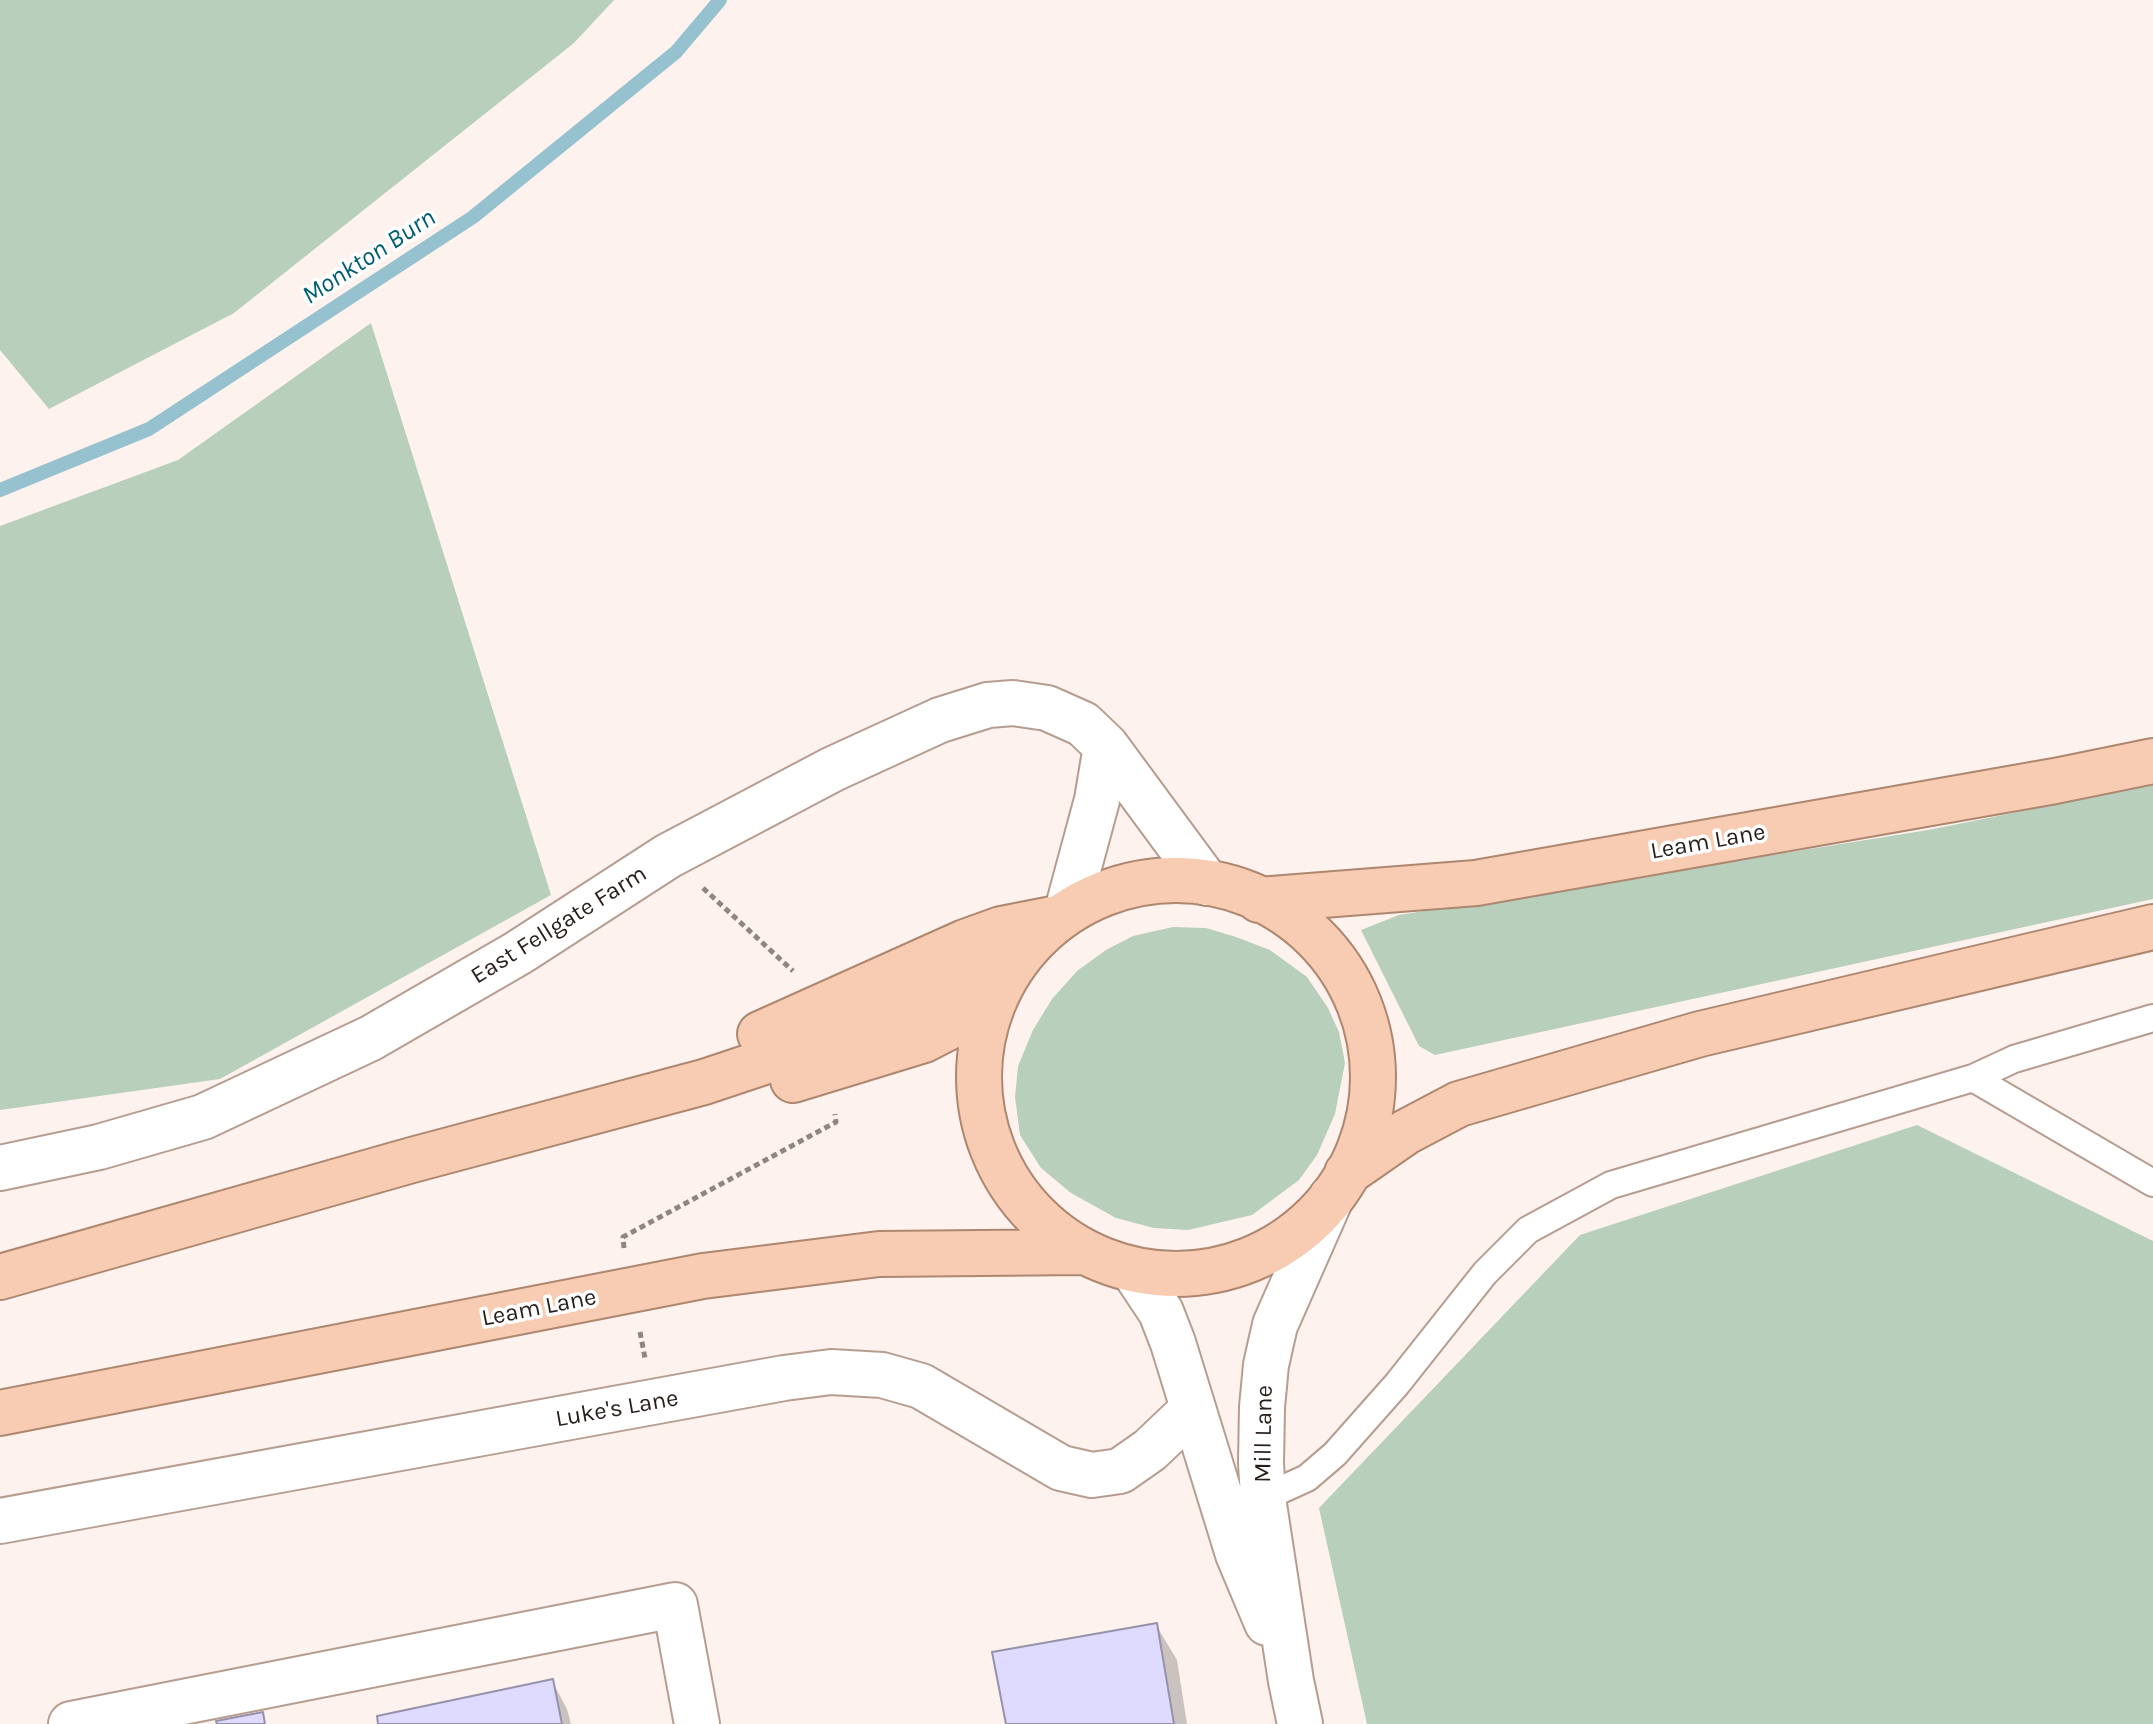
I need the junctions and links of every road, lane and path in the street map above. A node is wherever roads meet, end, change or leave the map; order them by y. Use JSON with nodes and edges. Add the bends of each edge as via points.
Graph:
{"nodes":[{"id":1,"x":1106,"y":746,"type":"junction"},
{"id":2,"x":2153,"y":761,"type":"edge"},
{"id":3,"x":1207,"y":883,"type":"junction"},
{"id":4,"x":1259,"y":900,"type":"junction"},
{"id":5,"x":1062,"y":915,"type":"junction"},
{"id":6,"x":2153,"y":927,"type":"edge"},
{"id":7,"x":1021,"y":954,"type":"junction"},
{"id":8,"x":992,"y":1005,"type":"junction"},
{"id":9,"x":2153,"y":1018,"type":"edge"},
{"id":10,"x":1973,"y":1078,"type":"junction"},
{"id":11,"x":704,"y":1082,"type":"junction"},
{"id":12,"x":0,"y":1168,"type":"edge"},
{"id":13,"x":2153,"y":1183,"type":"edge"},
{"id":14,"x":1339,"y":1186,"type":"junction"},
{"id":15,"x":1084,"y":1252,"type":"junction"},
{"id":16,"x":1133,"y":1270,"type":"junction"},
{"id":17,"x":0,"y":1277,"type":"edge"},
{"id":18,"x":1193,"y":1409,"type":"junction"},
{"id":19,"x":0,"y":1413,"type":"edge"},
{"id":20,"x":1263,"y":1498,"type":"junction"},
{"id":21,"x":0,"y":1521,"type":"edge"},
{"id":22,"x":1291,"y":1681,"type":"junction"},
{"id":23,"x":71,"y":1724,"type":"edge"},
{"id":24,"x":697,"y":1724,"type":"edge"},
{"id":25,"x":1300,"y":1724,"type":"edge"}],
"edges":[{"from":1,"to":3,"type":"street","name":"East Fellgate Farm"},
{"from":1,"to":5,"type":"street","via":[[1097,800]]},
{"from":1,"to":12,"type":"street","name":"East Fellgate Farm","via":[[1083,724],[1047,708],[988,705],[940,720],[833,769],[668,856],[518,953],[371,1038],[203,1117]]},
{"from":2,"to":4,"type":"highway","name":"Leam Lane","via":[[1476,883]]},
{"from":3,"to":4,"type":"highway","name":"Leam Lane"},
{"from":3,"to":5,"type":"highway","name":"Leam Lane","via":[[1134,884],[1100,894]]},
{"from":4,"to":14,"type":"highway","name":"Leam Lane","via":[[1294,918],[1324,944],[1363,1011],[1374,1074],[1371,1109],[1363,1139]]},
{"from":5,"to":7,"type":"highway","name":"Leam Lane"},
{"from":5,"to":11,"type":"highway","name":"Leam Lane","via":[[965,942],[754,1037]]},
{"from":6,"to":14,"type":"highway","name":"Leam Lane","via":[[1700,1034],[1459,1104],[1406,1132]]},
{"from":7,"to":8,"type":"highway","name":"Leam Lane"},
{"from":7,"to":11,"type":"highway","name":"Leam Lane","via":[[821,1043]]},
{"from":8,"to":11,"type":"highway","name":"Leam Lane","via":[[924,1040],[828,1071],[782,1083]]},
{"from":8,"to":15,"type":"highway","name":"Leam Lane","via":[[981,1051],[980,1099],[991,1146],[1013,1188],[1037,1216]]},
{"from":9,"to":10,"type":"lane","via":[[2014,1059]]},
{"from":10,"to":13,"type":"lane"},
{"from":10,"to":20,"type":"lane","via":[[1611,1185],[1528,1230],[1485,1273],[1335,1454],[1307,1478]]},
{"from":11,"to":17,"type":"highway","name":"Leam Lane"},
{"from":14,"to":16,"type":"highway","name":"Leam Lane","via":[[1300,1230],[1263,1254],[1221,1269],[1178,1274]]},
{"from":14,"to":20,"type":"street","name":"Mill Lane","via":[[1283,1305],[1266,1365]]},
{"from":15,"to":16,"type":"highway","name":"Leam Lane"},
{"from":15,"to":19,"type":"highway","name":"Leam Lane","via":[[879,1254],[703,1276]]},
{"from":16,"to":18,"type":"street","name":"Mill Lane","via":[[1161,1312]]},
{"from":18,"to":21,"type":"street","name":"Luke's Lane","via":[[1120,1471],[1092,1475],[1061,1468],[921,1386],[882,1375],[831,1372]]},
{"from":18,"to":22,"type":"street","name":"Mill Lane","via":[[1238,1554]]},
{"from":20,"to":22,"type":"street","name":"Mill Lane"},
{"from":22,"to":25,"type":"street","name":"Mill Lane"},
{"from":23,"to":24,"type":"street","via":[[675,1605]]}]}
